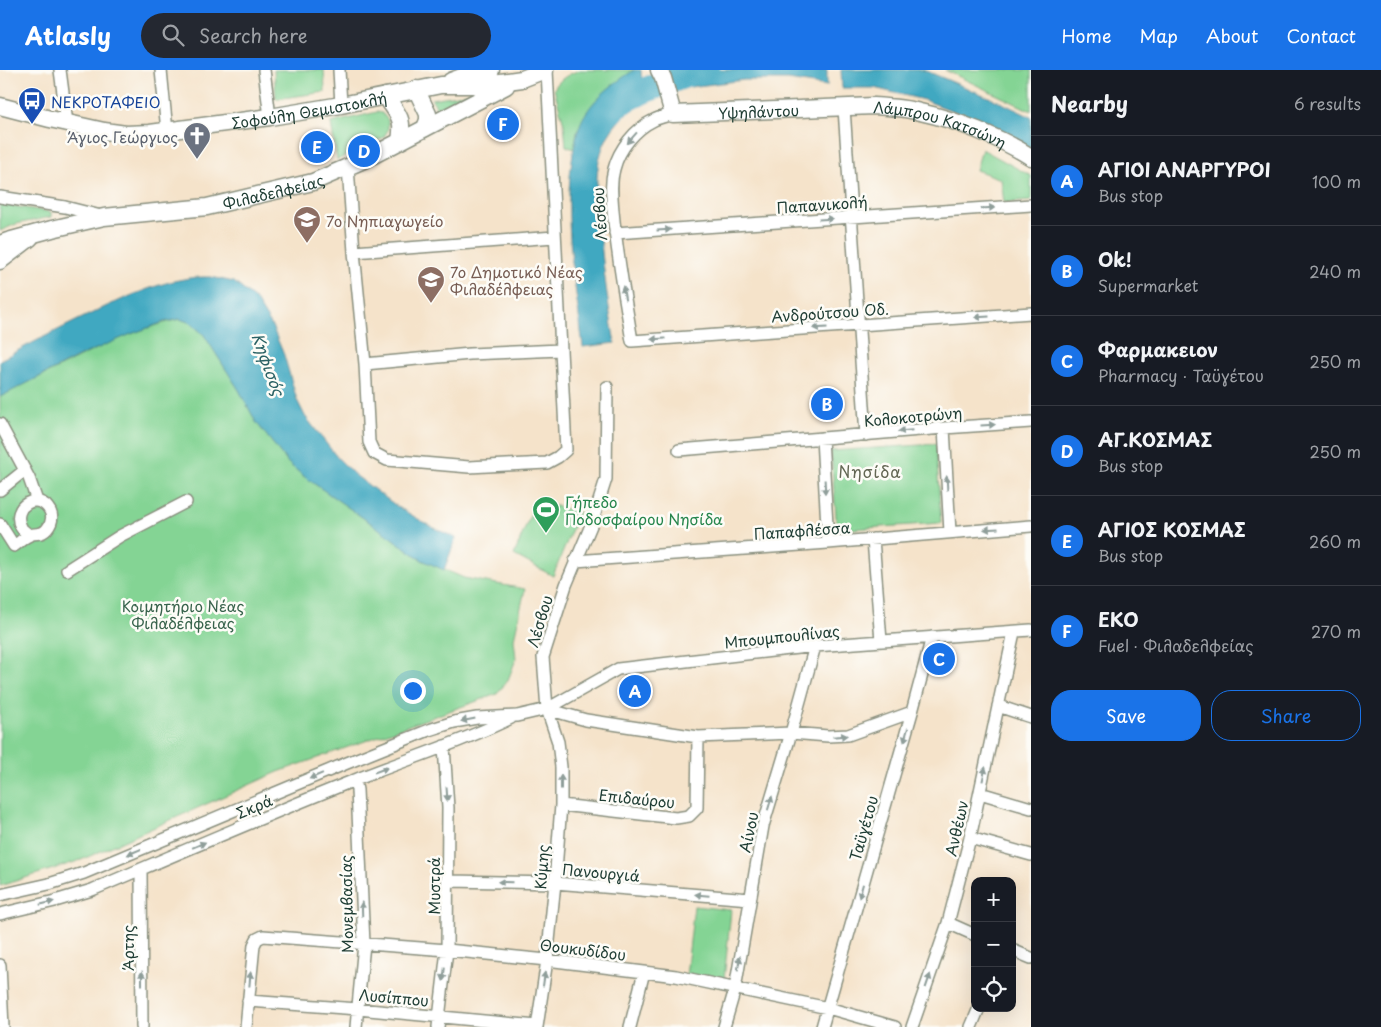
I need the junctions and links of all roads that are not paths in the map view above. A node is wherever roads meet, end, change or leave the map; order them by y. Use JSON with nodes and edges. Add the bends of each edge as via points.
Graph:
{"nodes":[{"id":1,"x":60,"y":70,"type":"edge"},
{"id":2,"x":161,"y":70,"type":"edge"},
{"id":3,"x":264,"y":70,"type":"edge"},
{"id":4,"x":338,"y":70,"type":"edge"},
{"id":5,"x":491,"y":70,"type":"edge"},
{"id":6,"x":546,"y":70,"type":"edge"},
{"id":7,"x":662,"y":73,"type":"edge"},
{"id":8,"x":522,"y":79,"type":"junction"},
{"id":9,"x":442,"y":85,"type":"junction"},
{"id":10,"x":416,"y":89,"type":"junction"},
{"id":11,"x":386,"y":96,"type":"junction"},
{"id":12,"x":341,"y":105,"type":"junction"},
{"id":13,"x":0,"y":106,"type":"edge"},
{"id":14,"x":844,"y":108,"type":"junction"},
{"id":15,"x":673,"y":114,"type":"junction"},
{"id":16,"x":270,"y":117,"type":"junction"},
{"id":17,"x":67,"y":123,"type":"junction"},
{"id":18,"x":425,"y":128,"type":"junction"},
{"id":19,"x":167,"y":131,"type":"junction"},
{"id":20,"x":400,"y":141,"type":"junction"},
{"id":21,"x":1031,"y":157,"type":"edge"},
{"id":22,"x":348,"y":168,"type":"junction"},
{"id":23,"x":0,"y":196,"type":"edge"},
{"id":24,"x":1031,"y":205,"type":"edge"},
{"id":25,"x":104,"y":217,"type":"junction"},
{"id":26,"x":851,"y":217,"type":"junction"},
{"id":27,"x":615,"y":233,"type":"junction"},
{"id":28,"x":34,"y":234,"type":"junction"},
{"id":29,"x":554,"y":238,"type":"junction"},
{"id":30,"x":0,"y":244,"type":"edge"},
{"id":31,"x":354,"y":252,"type":"junction"},
{"id":32,"x":0,"y":261,"type":"edge"},
{"id":33,"x":1031,"y":313,"type":"edge"},
{"id":34,"x":858,"y":325,"type":"junction"},
{"id":35,"x":632,"y":341,"type":"joint"},
{"id":36,"x":561,"y":350,"type":"junction"},
{"id":37,"x":365,"y":364,"type":"junction"},
{"id":38,"x":607,"y":387,"type":"dead end"},
{"id":39,"x":1031,"y":422,"type":"edge"},
{"id":40,"x":0,"y":424,"type":"edge"},
{"id":41,"x":944,"y":428,"type":"junction"},
{"id":42,"x":866,"y":434,"type":"junction"},
{"id":43,"x":822,"y":438,"type":"junction"},
{"id":44,"x":679,"y":450,"type":"dead end"},
{"id":45,"x":25,"y":470,"type":"junction"},
{"id":46,"x":0,"y":490,"type":"edge"},
{"id":47,"x":37,"y":501,"type":"junction"},
{"id":48,"x":186,"y":502,"type":"dead end"},
{"id":49,"x":0,"y":524,"type":"edge"},
{"id":50,"x":1031,"y":526,"type":"edge"},
{"id":51,"x":950,"y":532,"type":"junction"},
{"id":52,"x":29,"y":535,"type":"junction"},
{"id":53,"x":873,"y":539,"type":"junction"},
{"id":54,"x":828,"y":543,"type":"junction"},
{"id":55,"x":575,"y":561,"type":"junction"},
{"id":56,"x":67,"y":570,"type":"dead end"},
{"id":57,"x":1031,"y":630,"type":"edge"},
{"id":58,"x":1014,"y":632,"type":"junction"},
{"id":59,"x":932,"y":637,"type":"junction"},
{"id":60,"x":881,"y":641,"type":"junction"},
{"id":61,"x":815,"y":646,"type":"junction"},
{"id":62,"x":998,"y":706,"type":"junction"},
{"id":63,"x":547,"y":709,"type":"junction"},
{"id":64,"x":912,"y":712,"type":"junction"},
{"id":65,"x":517,"y":716,"type":"junction"},
{"id":66,"x":1031,"y":717,"type":"edge"},
{"id":67,"x":791,"y":733,"type":"junction"},
{"id":68,"x":698,"y":737,"type":"junction"},
{"id":69,"x":444,"y":746,"type":"junction"},
{"id":70,"x":355,"y":780,"type":"junction"},
{"id":71,"x":980,"y":792,"type":"junction"},
{"id":72,"x":560,"y":805,"type":"junction"},
{"id":73,"x":1031,"y":808,"type":"edge"},
{"id":74,"x":970,"y":838,"type":"junction"},
{"id":75,"x":1031,"y":855,"type":"edge"},
{"id":76,"x":142,"y":869,"type":"junction"},
{"id":77,"x":448,"y":881,"type":"junction"},
{"id":78,"x":555,"y":883,"type":"junction"},
{"id":79,"x":0,"y":895,"type":"edge"},
{"id":80,"x":750,"y":899,"type":"junction"},
{"id":81,"x":0,"y":914,"type":"edge"},
{"id":82,"x":948,"y":924,"type":"junction"},
{"id":83,"x":971,"y":933,"type":"edge"},
{"id":84,"x":364,"y":944,"type":"junction"},
{"id":85,"x":447,"y":950,"type":"junction"},
{"id":86,"x":1016,"y":952,"type":"edge"},
{"id":87,"x":1031,"y":958,"type":"edge"},
{"id":88,"x":547,"y":960,"type":"junction"},
{"id":89,"x":0,"y":966,"type":"edge"},
{"id":90,"x":644,"y":972,"type":"junction"},
{"id":91,"x":735,"y":989,"type":"junction"},
{"id":92,"x":248,"y":1001,"type":"junction"},
{"id":93,"x":828,"y":1008,"type":"junction"},
{"id":94,"x":358,"y":1009,"type":"junction"},
{"id":95,"x":977,"y":1012,"type":"edge"},
{"id":96,"x":439,"y":1022,"type":"edge"},
{"id":97,"x":537,"y":1026,"type":"edge"},
{"id":98,"x":3,"y":1027,"type":"edge"},
{"id":99,"x":142,"y":1027,"type":"edge"},
{"id":100,"x":246,"y":1027,"type":"edge"},
{"id":101,"x":356,"y":1027,"type":"edge"},
{"id":102,"x":630,"y":1027,"type":"edge"},
{"id":103,"x":724,"y":1027,"type":"edge"},
{"id":104,"x":822,"y":1027,"type":"edge"},
{"id":105,"x":895,"y":1027,"type":"edge"},
{"id":106,"x":912,"y":1027,"type":"edge"},
{"id":107,"x":971,"y":1027,"type":"edge"}],
"edges":[{"from":1,"to":17,"type":"street"},
{"from":2,"to":19,"type":"street"},
{"from":3,"to":16,"type":"street"},
{"from":4,"to":12,"type":"street"},
{"from":5,"to":9,"type":"main road","name":"Σοφούλη Θεμιστοκλή","via":[[475,72]]},
{"from":6,"to":8,"type":"main road","name":"Σοφούλη Θεμιστοκλή"},
{"from":6,"to":29,"type":"street"},
{"from":7,"to":15,"type":"main road"},
{"from":8,"to":9,"type":"main road","name":"Σοφούλη Θεμιστοκλή","via":[[480,85]]},
{"from":8,"to":18,"type":"main road","name":"Φιλαδελφείας"},
{"from":9,"to":10,"type":"main road","name":"Σοφούλη Θεμιστοκλή"},
{"from":10,"to":11,"type":"main road","name":"Σοφούλη Θεμιστοκλή"},
{"from":10,"to":18,"type":"main road","via":[[428,114]]},
{"from":11,"to":12,"type":"main road","name":"Σοφούλη Θεμιστοκλή"},
{"from":11,"to":20,"type":"main road","via":[[401,120]]},
{"from":12,"to":16,"type":"main road","name":"Σοφούλη Θεμιστοκλή"},
{"from":13,"to":17,"type":"main road","name":"Σοφούλη Θεμιστοκλή"},
{"from":14,"to":15,"type":"main road","name":"Υψηλάντου"},
{"from":14,"to":21,"type":"main road","name":"Λάμπρου Κατσώνη","via":[[874,106],[921,112],[974,129]]},
{"from":14,"to":26,"type":"street"},
{"from":15,"to":27,"type":"street","name":"Λέσβου","one_way":true,"via":[[645,125],[616,160],[611,183]]},
{"from":16,"to":19,"type":"main road","name":"Σοφούλη Θεμιστοκλή"},
{"from":17,"to":19,"type":"main road","name":"Σοφούλη Θεμιστοκλή","via":[[126,134]]},
{"from":18,"to":20,"type":"main road","name":"Φιλαδελφείας"},
{"from":20,"to":22,"type":"main road","name":"Φιλαδελφείας"},
{"from":22,"to":25,"type":"main road","name":"Φιλαδελφείας","via":[[312,182],[207,207]]},
{"from":22,"to":31,"type":"street"},
{"from":23,"to":25,"type":"street"},
{"from":26,"to":24,"type":"street","name":"Παπανικολή","one_way":true},
{"from":25,"to":28,"type":"main road","name":"Φιλαδελφείας"},
{"from":27,"to":26,"type":"street","name":"Παπανικολή","one_way":true},
{"from":26,"to":34,"type":"street"},
{"from":35,"to":27,"type":"street","name":"Λέσβου","one_way":true},
{"from":28,"to":30,"type":"main road","name":"Φιλαδελφείας"},
{"from":28,"to":32,"type":"main road","name":"Φιλαδελφείας"},
{"from":29,"to":31,"type":"street"},
{"from":29,"to":36,"type":"street"},
{"from":31,"to":37,"type":"street"},
{"from":33,"to":34,"type":"street","name":"Ανδρούτσου Οδ.","one_way":true},
{"from":34,"to":35,"type":"street","name":"Ανδρούτσου Οδ.","one_way":true},
{"from":34,"to":42,"type":"street"},
{"from":36,"to":37,"type":"street"},
{"from":36,"to":37,"type":"street","via":[[566,450],[547,463],[469,468],[388,460],[374,453],[369,442]]},
{"from":38,"to":55,"type":"street","name":"Λέσβου","via":[[606,479],[585,543]]},
{"from":41,"to":39,"type":"street","name":"Κολοκοτρώνη","one_way":true},
{"from":40,"to":45,"type":"street"},
{"from":41,"to":42,"type":"street","name":"Κολοκοτρώνη","one_way":true},
{"from":51,"to":41,"type":"street","one_way":true},
{"from":42,"to":43,"type":"street","name":"Κολοκοτρώνη"},
{"from":43,"to":44,"type":"street","name":"Κολοκοτρώνη"},
{"from":43,"to":54,"type":"street","one_way":true},
{"from":45,"to":46,"type":"street"},
{"from":45,"to":47,"type":"street"},
{"from":47,"to":52,"type":"street","via":[[22,507],[18,515],[21,527]]},
{"from":47,"to":52,"type":"street","via":[[46,505],[51,513],[51,523],[46,531]]},
{"from":48,"to":56,"type":"street","via":[[120,536]]},
{"from":49,"to":52,"type":"street","via":[[14,546]]},
{"from":50,"to":51,"type":"street","name":"Παπαφλέσσα","one_way":true},
{"from":51,"to":53,"type":"street","name":"Παπαφλέσσα"},
{"from":53,"to":54,"type":"street","name":"Παπαφλέσσα"},
{"from":53,"to":60,"type":"street"},
{"from":54,"to":55,"type":"street","name":"Παπαφλέσσα"},
{"from":55,"to":63,"type":"street","name":"Λέσβου","via":[[543,656]]},
{"from":57,"to":58,"type":"street","name":"Μπουμπουλίνας"},
{"from":58,"to":59,"type":"street","name":"Μπουμπουλίνας"},
{"from":58,"to":62,"type":"street","name":"Ανθέων"},
{"from":59,"to":60,"type":"street","name":"Μπουμπουλίνας"},
{"from":59,"to":64,"type":"street","name":"Ταϋγέτου"},
{"from":60,"to":61,"type":"street","name":"Μπουμπουλίνας"},
{"from":61,"to":63,"type":"street","name":"Μπουμπουλίνας","via":[[618,669]]},
{"from":61,"to":67,"type":"street","name":"Αίνου"},
{"from":62,"to":66,"type":"street"},
{"from":71,"to":62,"type":"street","name":"Ανθέων","one_way":true},
{"from":63,"to":65,"type":"street","name":"Σκρά"},
{"from":63,"to":68,"type":"street","via":[[586,720]]},
{"from":72,"to":63,"type":"street","name":"Κύμης","one_way":true,"via":[[558,742]]},
{"from":67,"to":64,"type":"street","one_way":true,"via":[[848,735]]},
{"from":64,"to":93,"type":"street","name":"Ταϋγέτου","one_way":true},
{"from":65,"to":69,"type":"street","name":"Σκρά"},
{"from":65,"to":79,"type":"street","name":"Σκρά","one_way":true,"via":[[477,718],[429,730],[84,873]]},
{"from":67,"to":68,"type":"street"},
{"from":80,"to":67,"type":"street","name":"Αίνου","one_way":true,"via":[[763,826]]},
{"from":68,"to":72,"type":"street","name":"Επιδαύρου","via":[[698,808],[689,816],[676,818]]},
{"from":70,"to":69,"type":"street","name":"Σκρά","one_way":true},
{"from":69,"to":77,"type":"street","name":"Μυστρά","one_way":true},
{"from":76,"to":70,"type":"street","name":"Σκρά","one_way":true},
{"from":84,"to":70,"type":"street","name":"Μονεμβασίας","one_way":true},
{"from":71,"to":73,"type":"street"},
{"from":71,"to":74,"type":"street","name":"Ανθέων"},
{"from":72,"to":78,"type":"street","name":"Κύμης"},
{"from":74,"to":75,"type":"street"},
{"from":74,"to":82,"type":"street","name":"Ανθέων"},
{"from":81,"to":76,"type":"street","name":"Σκρά","one_way":true,"via":[[55,902]]},
{"from":99,"to":76,"type":"street","name":"Άρτης","one_way":true},
{"from":78,"to":77,"type":"street","name":"Πανουργιά","one_way":true},
{"from":77,"to":85,"type":"street","name":"Μυστρά"},
{"from":80,"to":78,"type":"street","name":"Πανουργιά","one_way":true},
{"from":78,"to":88,"type":"street","name":"Κύμης"},
{"from":91,"to":80,"type":"street","name":"Αίνου","one_way":true},
{"from":82,"to":83,"type":"street"},
{"from":106,"to":82,"type":"street","name":"Ανθέων","one_way":true},
{"from":84,"to":85,"type":"street","name":"Θουκυδίδου"},
{"from":92,"to":84,"type":"street","name":"Θουκυδίδου","one_way":true,"via":[[254,945],[263,936]]},
{"from":84,"to":94,"type":"street","name":"Μονεμβασίας"},
{"from":85,"to":88,"type":"street","name":"Θουκυδίδου"},
{"from":85,"to":96,"type":"street","name":"Μυστρά","one_way":true},
{"from":86,"to":87,"type":"street"},
{"from":88,"to":90,"type":"street","name":"Θουκυδίδου"},
{"from":97,"to":88,"type":"street","name":"Κύμης","one_way":true},
{"from":89,"to":98,"type":"street"},
{"from":90,"to":91,"type":"street","name":"Θουκυδίδου"},
{"from":90,"to":102,"type":"street"},
{"from":91,"to":93,"type":"street","name":"Θουκυδίδου"},
{"from":91,"to":103,"type":"street","name":"Αίνου"},
{"from":92,"to":94,"type":"street","name":"Λυσίππου"},
{"from":92,"to":100,"type":"street"},
{"from":93,"to":104,"type":"street","name":"Ταϋγέτου"},
{"from":93,"to":105,"type":"street","name":"Θουκυδίδου"},
{"from":94,"to":96,"type":"street","name":"Λυσίππου"},
{"from":94,"to":101,"type":"street","name":"Μονεμβασίας"},
{"from":95,"to":107,"type":"street"},
{"from":96,"to":97,"type":"street","name":"Λυσίππου"}]}
